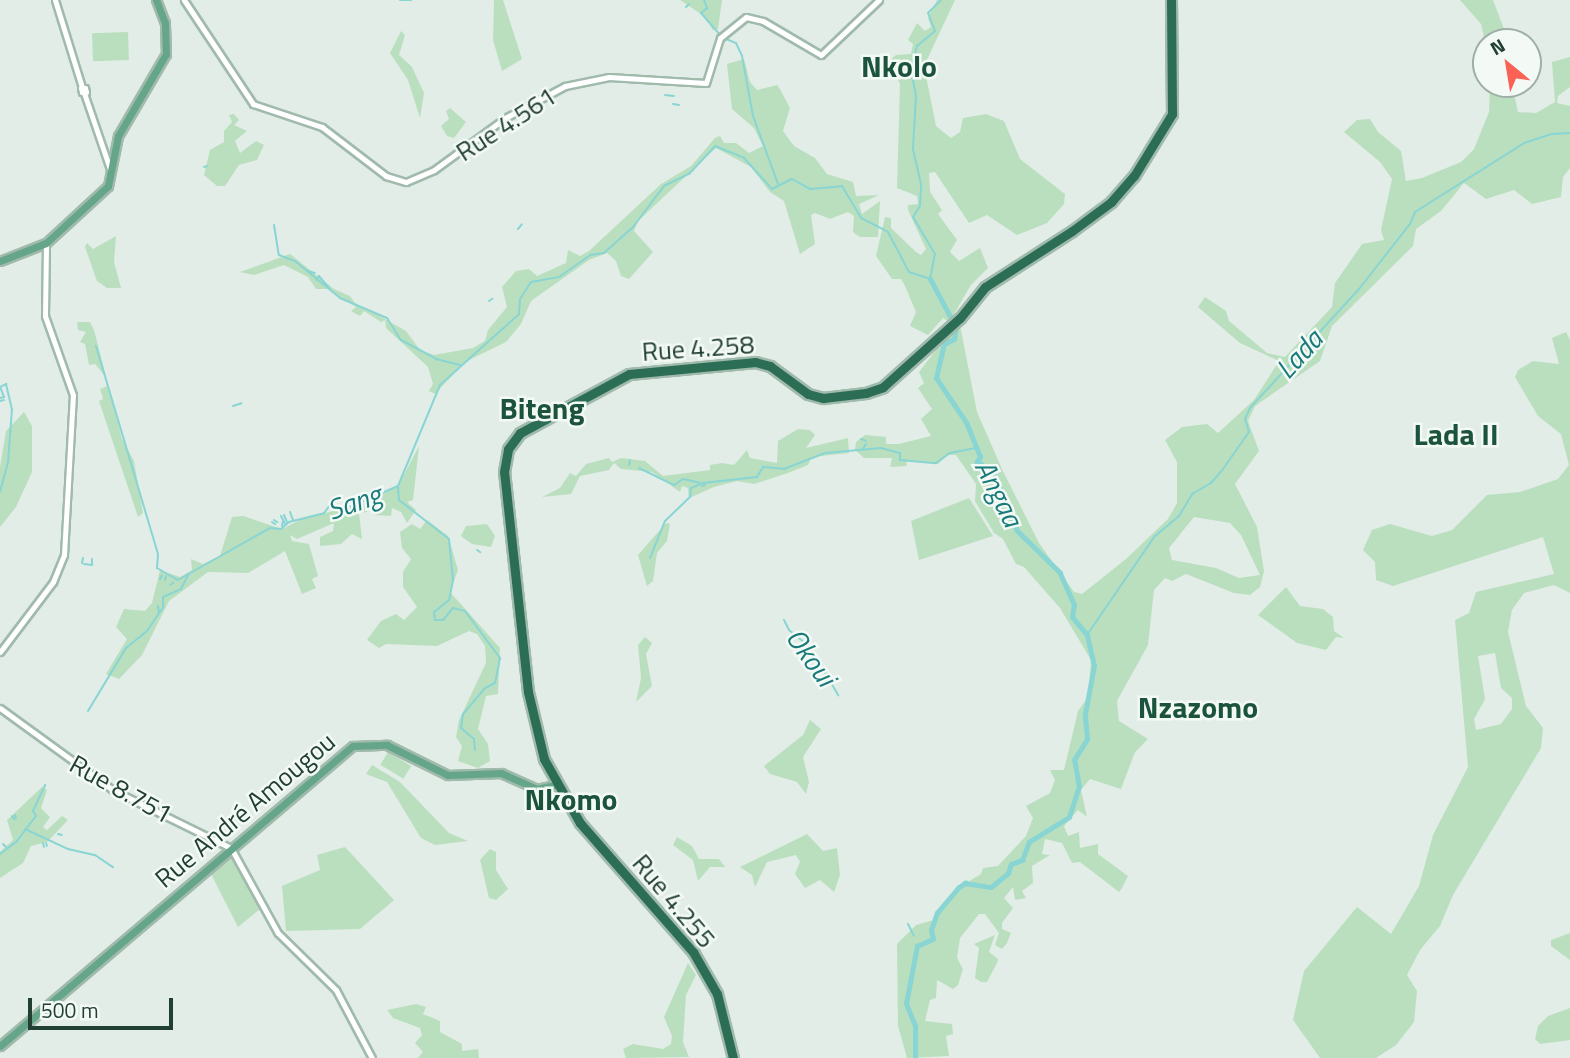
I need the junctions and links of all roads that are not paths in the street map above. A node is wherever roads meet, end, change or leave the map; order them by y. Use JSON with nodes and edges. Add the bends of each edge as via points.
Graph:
{"nodes":[{"id":1,"x":55,"y":0,"type":"edge"},
{"id":2,"x":156,"y":0,"type":"edge"},
{"id":3,"x":184,"y":0,"type":"edge"},
{"id":4,"x":879,"y":0,"type":"edge"},
{"id":5,"x":1171,"y":0,"type":"edge"},
{"id":6,"x":110,"y":170,"type":"junction"},
{"id":7,"x":46,"y":243,"type":"junction"},
{"id":8,"x":0,"y":261,"type":"edge"},
{"id":9,"x":0,"y":653,"type":"edge"},
{"id":10,"x":0,"y":708,"type":"edge"},
{"id":11,"x":555,"y":785,"type":"junction"},
{"id":12,"x":231,"y":848,"type":"junction"},
{"id":13,"x":0,"y":1046,"type":"edge"},
{"id":14,"x":372,"y":1058,"type":"edge"},
{"id":15,"x":733,"y":1058,"type":"edge"}],
"edges":[{"from":1,"to":6,"type":"main road"},
{"from":2,"to":6,"type":"main road","via":[[164,23],[166,54],[118,136]]},
{"from":3,"to":4,"type":"main road","name":"Rue 4.561","via":[[253,104],[322,127],[386,176],[406,182],[435,170],[505,118],[565,86],[609,77],[706,83],[720,38],[746,17],[763,21],[821,55]]},
{"from":5,"to":11,"type":"highway","name":"Rue 4.258","via":[[1172,114],[1159,141],[1113,200],[985,287],[960,318],[879,389],[823,398],[755,362],[629,374],[520,433],[510,445],[505,479],[530,707]]},
{"from":6,"to":7,"type":"main road","via":[[106,190]]},
{"from":7,"to":8,"type":"main road"},
{"from":7,"to":9,"type":"main road","via":[[45,316],[73,395],[64,555],[48,589]]},
{"from":10,"to":12,"type":"main road","name":"Rue 8.751","via":[[120,794]]},
{"from":11,"to":12,"type":"main road","name":"Rue André Amougou","via":[[540,790],[500,773],[448,775],[387,745],[363,743],[345,752]]},
{"from":11,"to":15,"type":"highway","name":"Rue 4.255","via":[[584,828],[693,952],[717,995]]},
{"from":12,"to":13,"type":"main road","name":"Rue André Amougou"},
{"from":12,"to":14,"type":"main road","via":[[278,933],[336,990]]}]}
